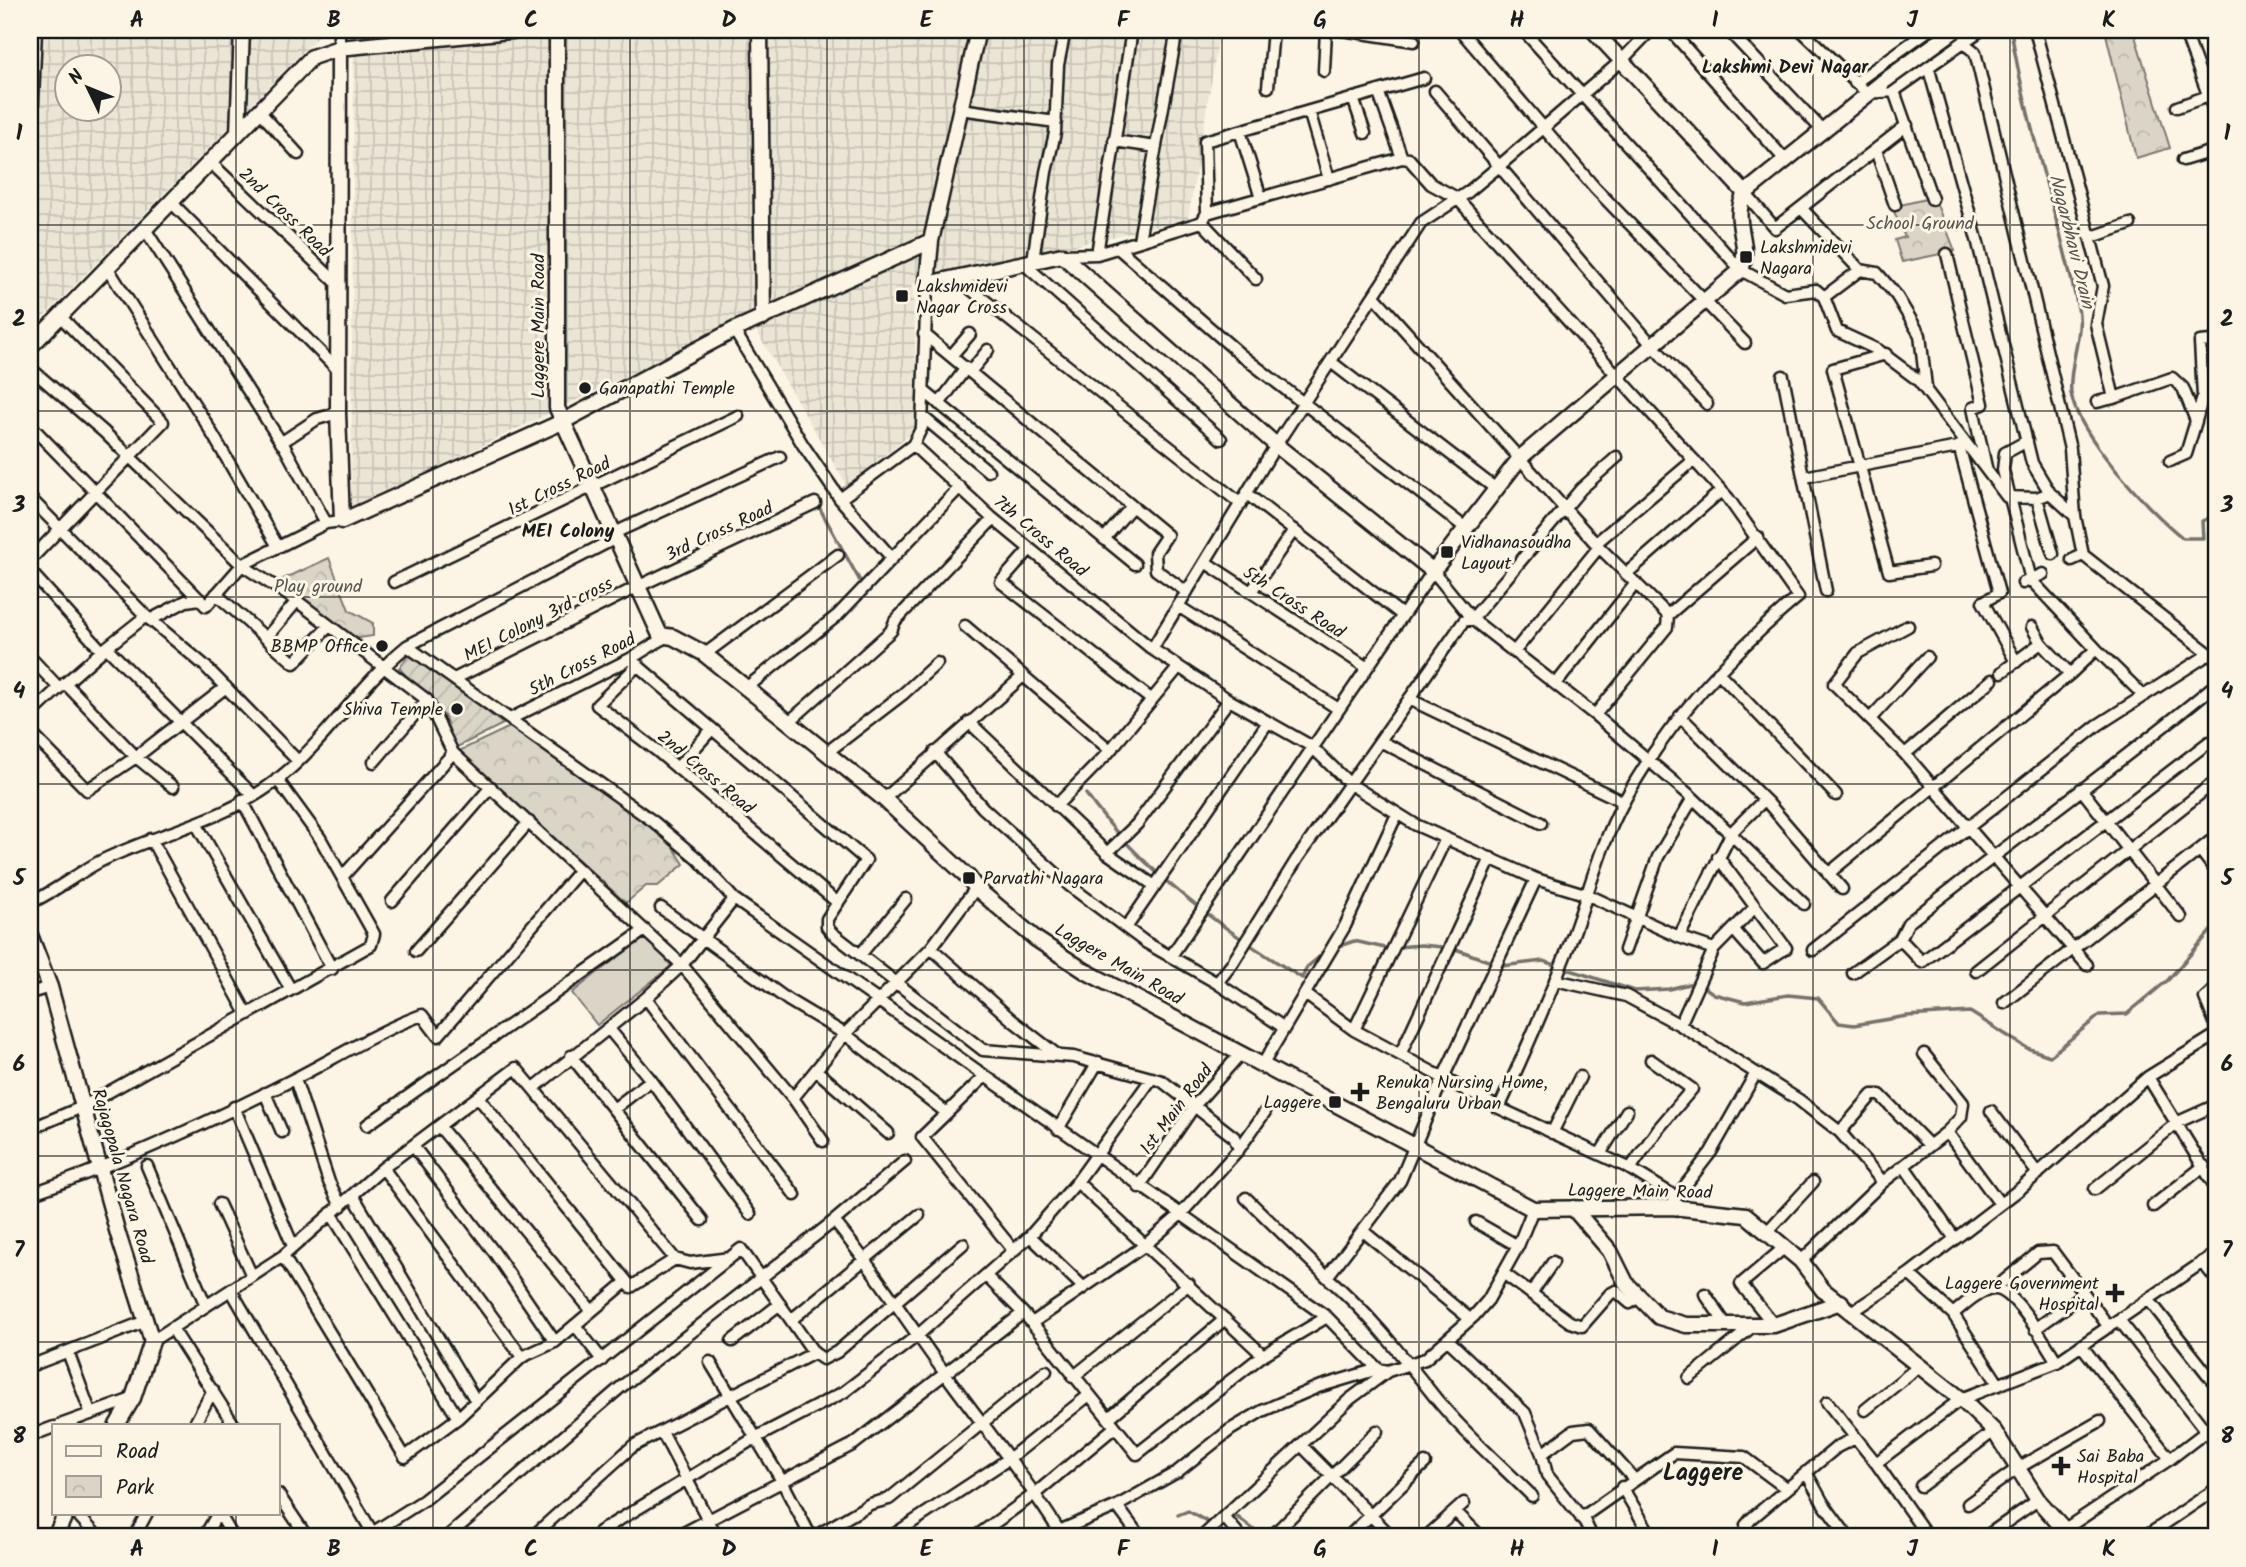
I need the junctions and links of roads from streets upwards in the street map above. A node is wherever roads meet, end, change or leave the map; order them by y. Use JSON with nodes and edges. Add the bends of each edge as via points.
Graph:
{"nodes":[{"id":1,"x":34,"y":30,"type":"edge"},
{"id":2,"x":242,"y":30,"type":"edge"},
{"id":3,"x":340,"y":30,"type":"edge"},
{"id":4,"x":521,"y":30,"type":"edge"},
{"id":5,"x":558,"y":30,"type":"edge"},
{"id":6,"x":760,"y":30,"type":"edge"},
{"id":7,"x":978,"y":30,"type":"edge"},
{"id":8,"x":1065,"y":30,"type":"edge"},
{"id":9,"x":1132,"y":30,"type":"edge"},
{"id":10,"x":1177,"y":30,"type":"edge"},
{"id":11,"x":1273,"y":30,"type":"edge"},
{"id":12,"x":1326,"y":30,"type":"edge"},
{"id":13,"x":1342,"y":30,"type":"edge"},
{"id":14,"x":1460,"y":30,"type":"edge"},
{"id":15,"x":1523,"y":30,"type":"edge"},
{"id":16,"x":1593,"y":30,"type":"edge"},
{"id":17,"x":1651,"y":30,"type":"edge"},
{"id":18,"x":1670,"y":30,"type":"edge"},
{"id":19,"x":1728,"y":30,"type":"edge"},
{"id":20,"x":1801,"y":30,"type":"edge"},
{"id":21,"x":1929,"y":30,"type":"edge"},
{"id":22,"x":1946,"y":30,"type":"edge"},
{"id":23,"x":1981,"y":30,"type":"edge"},
{"id":24,"x":2035,"y":30,"type":"edge"},
{"id":25,"x":2184,"y":30,"type":"edge"},
{"id":26,"x":1958,"y":37,"type":"edge"},
{"id":27,"x":1414,"y":41,"type":"dead end"},
{"id":28,"x":339,"y":48,"type":"junction"},
{"id":29,"x":1621,"y":61,"type":"junction"},
{"id":30,"x":1928,"y":66,"type":"junction"},
{"id":31,"x":1324,"y":71,"type":"dead end"},
{"id":32,"x":1424,"y":78,"type":"dead end"},
{"id":33,"x":1855,"y":83,"type":"junction"},
{"id":34,"x":1889,"y":86,"type":"junction"},
{"id":35,"x":1268,"y":87,"type":"dead end"},
{"id":36,"x":1378,"y":91,"type":"junction"},
{"id":37,"x":1435,"y":91,"type":"dead end"},
{"id":38,"x":1582,"y":93,"type":"junction"},
{"id":39,"x":1867,"y":93,"type":"junction"},
{"id":40,"x":2208,"y":96,"type":"junction"},
{"id":41,"x":1353,"y":98,"type":"junction"},
{"id":42,"x":2177,"y":107,"type":"dead end"},
{"id":43,"x":960,"y":109,"type":"junction"},
{"id":44,"x":260,"y":111,"type":"junction"},
{"id":45,"x":1308,"y":111,"type":"junction"},
{"id":46,"x":2216,"y":116,"type":"edge"},
{"id":47,"x":30,"y":120,"type":"edge"},
{"id":48,"x":1056,"y":122,"type":"junction"},
{"id":49,"x":1907,"y":125,"type":"junction"},
{"id":50,"x":1542,"y":128,"type":"junction"},
{"id":51,"x":1240,"y":131,"type":"junction"},
{"id":52,"x":1824,"y":132,"type":"junction"},
{"id":53,"x":238,"y":133,"type":"junction"},
{"id":54,"x":1366,"y":133,"type":"dead end"},
{"id":55,"x":1115,"y":141,"type":"junction"},
{"id":56,"x":1156,"y":147,"type":"junction"},
{"id":57,"x":1877,"y":150,"type":"junction"},
{"id":58,"x":2216,"y":150,"type":"edge"},
{"id":59,"x":298,"y":154,"type":"dead end"},
{"id":60,"x":1402,"y":158,"type":"junction"},
{"id":61,"x":2183,"y":160,"type":"dead end"},
{"id":62,"x":1786,"y":161,"type":"junction"},
{"id":63,"x":210,"y":162,"type":"junction"},
{"id":64,"x":1499,"y":167,"type":"junction"},
{"id":65,"x":1329,"y":179,"type":"junction"},
{"id":66,"x":1745,"y":193,"type":"junction"},
{"id":67,"x":1261,"y":198,"type":"junction"},
{"id":68,"x":1457,"y":198,"type":"junction"},
{"id":69,"x":1932,"y":199,"type":"dead end"},
{"id":70,"x":172,"y":202,"type":"junction"},
{"id":71,"x":1895,"y":205,"type":"dead end"},
{"id":72,"x":1801,"y":208,"type":"junction"},
{"id":73,"x":1204,"y":218,"type":"junction"},
{"id":74,"x":2130,"y":224,"type":"dead end"},
{"id":75,"x":145,"y":229,"type":"junction"},
{"id":76,"x":2092,"y":237,"type":"junction"},
{"id":77,"x":1139,"y":240,"type":"junction"},
{"id":78,"x":931,"y":241,"type":"junction"},
{"id":79,"x":1118,"y":247,"type":"junction"},
{"id":80,"x":1097,"y":254,"type":"junction"},
{"id":81,"x":1947,"y":254,"type":"dead end"},
{"id":82,"x":1062,"y":255,"type":"junction"},
{"id":83,"x":1028,"y":262,"type":"junction"},
{"id":84,"x":107,"y":267,"type":"junction"},
{"id":85,"x":1741,"y":270,"type":"junction"},
{"id":86,"x":1860,"y":270,"type":"junction"},
{"id":87,"x":958,"y":279,"type":"junction"},
{"id":88,"x":1256,"y":279,"type":"dead end"},
{"id":89,"x":338,"y":284,"type":"junction"},
{"id":90,"x":927,"y":284,"type":"junction"},
{"id":91,"x":1374,"y":296,"type":"junction"},
{"id":92,"x":1824,"y":297,"type":"junction"},
{"id":93,"x":1702,"y":300,"type":"junction"},
{"id":94,"x":60,"y":316,"type":"junction"},
{"id":95,"x":763,"y":318,"type":"junction"},
{"id":96,"x":734,"y":330,"type":"junction"},
{"id":97,"x":924,"y":334,"type":"junction"},
{"id":98,"x":970,"y":334,"type":"dead end"},
{"id":99,"x":1745,"y":343,"type":"dead end"},
{"id":100,"x":1652,"y":345,"type":"junction"},
{"id":101,"x":30,"y":347,"type":"edge"},
{"id":102,"x":2216,"y":348,"type":"edge"},
{"id":103,"x":988,"y":350,"type":"dead end"},
{"id":104,"x":1885,"y":354,"type":"junction"},
{"id":105,"x":951,"y":356,"type":"junction"},
{"id":106,"x":1331,"y":362,"type":"junction"},
{"id":107,"x":30,"y":368,"type":"edge"},
{"id":108,"x":338,"y":370,"type":"junction"},
{"id":109,"x":968,"y":370,"type":"junction"},
{"id":110,"x":1619,"y":374,"type":"junction"},
{"id":111,"x":1783,"y":376,"type":"dead end"},
{"id":112,"x":1926,"y":391,"type":"junction"},
{"id":113,"x":925,"y":392,"type":"junction"},
{"id":114,"x":2114,"y":398,"type":"junction"},
{"id":115,"x":2097,"y":402,"type":"dead end"},
{"id":116,"x":939,"y":404,"type":"junction"},
{"id":117,"x":1707,"y":404,"type":"dead end"},
{"id":118,"x":1303,"y":405,"type":"junction"},
{"id":119,"x":338,"y":413,"type":"junction"},
{"id":120,"x":738,"y":416,"type":"dead end"},
{"id":121,"x":923,"y":417,"type":"junction"},
{"id":122,"x":2196,"y":421,"type":"junction"},
{"id":123,"x":562,"y":422,"type":"junction"},
{"id":124,"x":30,"y":425,"type":"edge"},
{"id":125,"x":1221,"y":439,"type":"dead end"},
{"id":126,"x":2027,"y":441,"type":"junction"},
{"id":127,"x":282,"y":444,"type":"junction"},
{"id":128,"x":913,"y":444,"type":"junction"},
{"id":129,"x":1276,"y":445,"type":"junction"},
{"id":130,"x":1963,"y":446,"type":"junction"},
{"id":131,"x":130,"y":456,"type":"junction"},
{"id":132,"x":780,"y":457,"type":"dead end"},
{"id":133,"x":1617,"y":457,"type":"dead end"},
{"id":134,"x":1520,"y":458,"type":"junction"},
{"id":135,"x":1694,"y":460,"type":"junction"},
{"id":136,"x":2170,"y":461,"type":"dead end"},
{"id":137,"x":1858,"y":467,"type":"junction"},
{"id":138,"x":988,"y":471,"type":"dead end"},
{"id":139,"x":1987,"y":471,"type":"junction"},
{"id":140,"x":1804,"y":477,"type":"junction"},
{"id":141,"x":960,"y":487,"type":"junction"},
{"id":142,"x":592,"y":489,"type":"junction"},
{"id":143,"x":1496,"y":489,"type":"junction"},
{"id":144,"x":96,"y":490,"type":"junction"},
{"id":145,"x":1721,"y":491,"type":"junction"},
{"id":146,"x":2050,"y":493,"type":"junction"},
{"id":147,"x":1247,"y":494,"type":"junction"},
{"id":148,"x":2007,"y":497,"type":"junction"},
{"id":149,"x":30,"y":498,"type":"edge"},
{"id":150,"x":2037,"y":498,"type":"junction"},
{"id":151,"x":840,"y":499,"type":"junction"},
{"id":152,"x":815,"y":503,"type":"dead end"},
{"id":153,"x":1241,"y":504,"type":"junction"},
{"id":154,"x":1132,"y":506,"type":"junction"},
{"id":155,"x":1564,"y":507,"type":"junction"},
{"id":156,"x":2075,"y":516,"type":"junction"},
{"id":157,"x":993,"y":519,"type":"junction"},
{"id":158,"x":342,"y":521,"type":"junction"},
{"id":159,"x":326,"y":523,"type":"junction"},
{"id":160,"x":1467,"y":528,"type":"junction"},
{"id":161,"x":63,"y":529,"type":"junction"},
{"id":162,"x":1294,"y":530,"type":"junction"},
{"id":163,"x":613,"y":536,"type":"junction"},
{"id":164,"x":1758,"y":537,"type":"junction"},
{"id":165,"x":1104,"y":539,"type":"junction"},
{"id":166,"x":278,"y":545,"type":"junction"},
{"id":167,"x":1598,"y":545,"type":"junction"},
{"id":168,"x":1030,"y":549,"type":"junction"},
{"id":169,"x":2053,"y":554,"type":"dead end"},
{"id":170,"x":838,"y":555,"type":"dead end"},
{"id":171,"x":2083,"y":555,"type":"junction"},
{"id":172,"x":891,"y":557,"type":"junction"},
{"id":173,"x":30,"y":560,"type":"edge"},
{"id":174,"x":2072,"y":560,"type":"dead end"},
{"id":175,"x":1205,"y":562,"type":"junction"},
{"id":176,"x":1135,"y":564,"type":"dead end"},
{"id":177,"x":242,"y":565,"type":"junction"},
{"id":178,"x":1931,"y":566,"type":"dead end"},
{"id":179,"x":30,"y":571,"type":"edge"},
{"id":180,"x":1433,"y":571,"type":"junction"},
{"id":181,"x":1626,"y":573,"type":"junction"},
{"id":182,"x":2043,"y":574,"type":"dead end"},
{"id":183,"x":394,"y":582,"type":"dead end"},
{"id":184,"x":2027,"y":582,"type":"junction"},
{"id":185,"x":1636,"y":583,"type":"junction"},
{"id":186,"x":637,"y":587,"type":"junction"},
{"id":187,"x":1187,"y":592,"type":"junction"},
{"id":188,"x":1251,"y":592,"type":"junction"},
{"id":189,"x":1826,"y":592,"type":"dead end"},
{"id":190,"x":216,"y":594,"type":"junction"},
{"id":191,"x":200,"y":600,"type":"junction"},
{"id":192,"x":296,"y":601,"type":"junction"},
{"id":193,"x":1178,"y":606,"type":"junction"},
{"id":194,"x":1402,"y":615,"type":"junction"},
{"id":195,"x":1668,"y":615,"type":"junction"},
{"id":196,"x":148,"y":618,"type":"junction"},
{"id":197,"x":1472,"y":619,"type":"junction"},
{"id":198,"x":330,"y":626,"type":"junction"},
{"id":199,"x":965,"y":626,"type":"dead end"},
{"id":200,"x":1908,"y":626,"type":"dead end"},
{"id":201,"x":2032,"y":627,"type":"dead end"},
{"id":202,"x":667,"y":636,"type":"junction"},
{"id":203,"x":266,"y":638,"type":"junction"},
{"id":204,"x":2041,"y":643,"type":"junction"},
{"id":205,"x":407,"y":646,"type":"junction"},
{"id":206,"x":1152,"y":649,"type":"junction"},
{"id":207,"x":2096,"y":649,"type":"junction"},
{"id":208,"x":105,"y":650,"type":"junction"},
{"id":209,"x":1514,"y":652,"type":"junction"},
{"id":210,"x":705,"y":654,"type":"junction"},
{"id":211,"x":2213,"y":656,"type":"edge"},
{"id":212,"x":30,"y":657,"type":"edge"},
{"id":213,"x":1927,"y":657,"type":"dead end"},
{"id":214,"x":634,"y":662,"type":"junction"},
{"id":215,"x":2016,"y":662,"type":"junction"},
{"id":216,"x":937,"y":663,"type":"dead end"},
{"id":217,"x":383,"y":666,"type":"junction"},
{"id":218,"x":1366,"y":667,"type":"junction"},
{"id":219,"x":1178,"y":668,"type":"junction"},
{"id":220,"x":1718,"y":672,"type":"junction"},
{"id":221,"x":2002,"y":672,"type":"dead end"},
{"id":222,"x":2070,"y":674,"type":"junction"},
{"id":223,"x":1022,"y":677,"type":"junction"},
{"id":224,"x":454,"y":679,"type":"junction"},
{"id":225,"x":1992,"y":680,"type":"dead end"},
{"id":226,"x":1556,"y":684,"type":"junction"},
{"id":227,"x":2216,"y":684,"type":"edge"},
{"id":228,"x":62,"y":686,"type":"junction"},
{"id":229,"x":226,"y":687,"type":"junction"},
{"id":230,"x":746,"y":688,"type":"junction"},
{"id":231,"x":2142,"y":694,"type":"junction"},
{"id":232,"x":1229,"y":699,"type":"junction"},
{"id":233,"x":1409,"y":699,"type":"junction"},
{"id":234,"x":426,"y":700,"type":"junction"},
{"id":235,"x":1152,"y":700,"type":"junction"},
{"id":236,"x":1337,"y":708,"type":"junction"},
{"id":237,"x":30,"y":715,"type":"edge"},
{"id":238,"x":1595,"y":715,"type":"junction"},
{"id":239,"x":1680,"y":716,"type":"junction"},
{"id":240,"x":510,"y":719,"type":"junction"},
{"id":241,"x":1870,"y":719,"type":"junction"},
{"id":242,"x":789,"y":722,"type":"junction"},
{"id":243,"x":969,"y":722,"type":"junction"},
{"id":244,"x":1268,"y":722,"type":"junction"},
{"id":245,"x":181,"y":723,"type":"junction"},
{"id":246,"x":712,"y":729,"type":"junction"},
{"id":247,"x":30,"y":732,"type":"edge"},
{"id":248,"x":1380,"y":741,"type":"junction"},
{"id":249,"x":2209,"y":742,"type":"dead end"},
{"id":250,"x":1311,"y":746,"type":"junction"},
{"id":251,"x":1110,"y":750,"type":"junction"},
{"id":252,"x":453,"y":752,"type":"junction"},
{"id":253,"x":826,"y":752,"type":"junction"},
{"id":254,"x":935,"y":752,"type":"junction"},
{"id":255,"x":1905,"y":754,"type":"junction"},
{"id":256,"x":136,"y":757,"type":"junction"},
{"id":257,"x":296,"y":759,"type":"junction"},
{"id":258,"x":374,"y":762,"type":"dead end"},
{"id":259,"x":1648,"y":762,"type":"junction"},
{"id":260,"x":677,"y":768,"type":"junction"},
{"id":261,"x":277,"y":779,"type":"junction"},
{"id":262,"x":2216,"y":781,"type":"edge"},
{"id":263,"x":1350,"y":784,"type":"junction"},
{"id":264,"x":173,"y":787,"type":"dead end"},
{"id":265,"x":491,"y":787,"type":"junction"},
{"id":266,"x":1934,"y":787,"type":"junction"},
{"id":267,"x":2081,"y":789,"type":"junction"},
{"id":268,"x":1836,"y":795,"type":"dead end"},
{"id":269,"x":248,"y":797,"type":"junction"},
{"id":270,"x":1693,"y":798,"type":"junction"},
{"id":271,"x":884,"y":799,"type":"junction"},
{"id":272,"x":1764,"y":800,"type":"junction"},
{"id":273,"x":1624,"y":802,"type":"junction"},
{"id":274,"x":1056,"y":806,"type":"junction"},
{"id":275,"x":1398,"y":814,"type":"junction"},
{"id":276,"x":2105,"y":820,"type":"junction"},
{"id":277,"x":529,"y":822,"type":"junction"},
{"id":278,"x":1541,"y":823,"type":"dead end"},
{"id":279,"x":197,"y":825,"type":"junction"},
{"id":280,"x":1967,"y":825,"type":"junction"},
{"id":281,"x":1732,"y":832,"type":"junction"},
{"id":282,"x":2216,"y":837,"type":"edge"},
{"id":283,"x":1446,"y":838,"type":"junction"},
{"id":284,"x":152,"y":839,"type":"junction"},
{"id":285,"x":2200,"y":850,"type":"junction"},
{"id":286,"x":2128,"y":851,"type":"junction"},
{"id":287,"x":1107,"y":853,"type":"junction"},
{"id":288,"x":1994,"y":854,"type":"junction"},
{"id":289,"x":1718,"y":857,"type":"junction"},
{"id":290,"x":1491,"y":858,"type":"junction"},
{"id":291,"x":580,"y":870,"type":"junction"},
{"id":292,"x":2216,"y":871,"type":"edge"},
{"id":293,"x":1828,"y":874,"type":"junction"},
{"id":294,"x":343,"y":876,"type":"junction"},
{"id":295,"x":1536,"y":879,"type":"junction"},
{"id":296,"x":2019,"y":885,"type":"junction"},
{"id":297,"x":2155,"y":885,"type":"junction"},
{"id":298,"x":1155,"y":886,"type":"junction"},
{"id":299,"x":976,"y":888,"type":"junction"},
{"id":300,"x":1842,"y":889,"type":"dead end"},
{"id":301,"x":1588,"y":895,"type":"junction"},
{"id":302,"x":734,"y":899,"type":"junction"},
{"id":303,"x":906,"y":899,"type":"dead end"},
{"id":304,"x":392,"y":901,"type":"dead end"},
{"id":305,"x":838,"y":902,"type":"junction"},
{"id":306,"x":30,"y":903,"type":"edge"},
{"id":307,"x":1804,"y":904,"type":"dead end"},
{"id":308,"x":1755,"y":907,"type":"junction"},
{"id":309,"x":662,"y":908,"type":"dead end"},
{"id":310,"x":2043,"y":915,"type":"junction"},
{"id":311,"x":2181,"y":917,"type":"dead end"},
{"id":312,"x":1636,"y":919,"type":"junction"},
{"id":313,"x":1126,"y":928,"type":"junction"},
{"id":314,"x":645,"y":930,"type":"junction"},
{"id":315,"x":1734,"y":930,"type":"junction"},
{"id":316,"x":30,"y":934,"type":"edge"},
{"id":317,"x":1679,"y":937,"type":"junction"},
{"id":318,"x":702,"y":939,"type":"junction"},
{"id":319,"x":1900,"y":939,"type":"junction"},
{"id":320,"x":931,"y":948,"type":"junction"},
{"id":321,"x":2073,"y":948,"type":"junction"},
{"id":322,"x":1714,"y":949,"type":"junction"},
{"id":323,"x":1625,"y":950,"type":"dead end"},
{"id":324,"x":1813,"y":950,"type":"dead end"},
{"id":325,"x":416,"y":951,"type":"dead end"},
{"id":326,"x":860,"y":955,"type":"junction"},
{"id":327,"x":1171,"y":957,"type":"junction"},
{"id":328,"x":682,"y":965,"type":"junction"},
{"id":329,"x":2087,"y":965,"type":"dead end"},
{"id":330,"x":332,"y":969,"type":"junction"},
{"id":331,"x":1976,"y":971,"type":"dead end"},
{"id":332,"x":1853,"y":972,"type":"dead end"},
{"id":333,"x":1557,"y":975,"type":"junction"},
{"id":334,"x":1217,"y":983,"type":"junction"},
{"id":335,"x":897,"y":984,"type":"junction"},
{"id":336,"x":50,"y":987,"type":"junction"},
{"id":337,"x":2216,"y":989,"type":"edge"},
{"id":338,"x":291,"y":990,"type":"junction"},
{"id":339,"x":30,"y":993,"type":"edge"},
{"id":340,"x":1305,"y":994,"type":"junction"},
{"id":341,"x":646,"y":998,"type":"junction"},
{"id":342,"x":879,"y":1002,"type":"junction"},
{"id":343,"x":2004,"y":1003,"type":"dead end"},
{"id":344,"x":247,"y":1014,"type":"junction"},
{"id":345,"x":1681,"y":1025,"type":"junction"},
{"id":346,"x":2216,"y":1025,"type":"edge"},
{"id":347,"x":1283,"y":1027,"type":"junction"},
{"id":348,"x":609,"y":1028,"type":"junction"},
{"id":349,"x":1354,"y":1030,"type":"junction"},
{"id":350,"x":845,"y":1034,"type":"junction"},
{"id":351,"x":2216,"y":1035,"type":"edge"},
{"id":352,"x":1241,"y":1053,"type":"junction"},
{"id":353,"x":1924,"y":1054,"type":"dead end"},
{"id":354,"x":1058,"y":1055,"type":"junction"},
{"id":355,"x":1399,"y":1055,"type":"junction"},
{"id":356,"x":571,"y":1056,"type":"junction"},
{"id":357,"x":1651,"y":1060,"type":"dead end"},
{"id":358,"x":1098,"y":1062,"type":"junction"},
{"id":359,"x":1263,"y":1065,"type":"junction"},
{"id":360,"x":817,"y":1070,"type":"junction"},
{"id":361,"x":1756,"y":1073,"type":"junction"},
{"id":362,"x":985,"y":1076,"type":"junction"},
{"id":363,"x":1580,"y":1077,"type":"dead end"},
{"id":364,"x":2148,"y":1077,"type":"junction"},
{"id":365,"x":1152,"y":1078,"type":"junction"},
{"id":366,"x":1443,"y":1078,"type":"junction"},
{"id":367,"x":295,"y":1079,"type":"junction"},
{"id":368,"x":651,"y":1080,"type":"junction"},
{"id":369,"x":534,"y":1088,"type":"junction"},
{"id":370,"x":265,"y":1093,"type":"junction"},
{"id":371,"x":478,"y":1097,"type":"junction"},
{"id":372,"x":793,"y":1098,"type":"junction"},
{"id":373,"x":1195,"y":1105,"type":"junction"},
{"id":374,"x":2216,"y":1106,"type":"edge"},
{"id":375,"x":82,"y":1107,"type":"junction"},
{"id":376,"x":234,"y":1107,"type":"junction"},
{"id":377,"x":615,"y":1108,"type":"junction"},
{"id":378,"x":1499,"y":1108,"type":"junction"},
{"id":379,"x":1627,"y":1111,"type":"dead end"},
{"id":380,"x":1991,"y":1111,"type":"dead end"},
{"id":381,"x":1265,"y":1112,"type":"dead end"},
{"id":382,"x":947,"y":1113,"type":"junction"},
{"id":383,"x":2178,"y":1122,"type":"junction"},
{"id":384,"x":367,"y":1125,"type":"dead end"},
{"id":385,"x":439,"y":1126,"type":"junction"},
{"id":386,"x":30,"y":1129,"type":"edge"},
{"id":387,"x":1059,"y":1129,"type":"junction"},
{"id":388,"x":282,"y":1132,"type":"dead end"},
{"id":389,"x":1840,"y":1132,"type":"junction"},
{"id":390,"x":1947,"y":1132,"type":"junction"},
{"id":391,"x":888,"y":1133,"type":"dead end"},
{"id":392,"x":1552,"y":1133,"type":"junction"},
{"id":393,"x":823,"y":1141,"type":"dead end"},
{"id":394,"x":1416,"y":1145,"type":"junction"},
{"id":395,"x":1929,"y":1145,"type":"junction"},
{"id":396,"x":414,"y":1147,"type":"junction"},
{"id":397,"x":1239,"y":1149,"type":"junction"},
{"id":398,"x":1600,"y":1154,"type":"junction"},
{"id":399,"x":1096,"y":1156,"type":"junction"},
{"id":400,"x":905,"y":1161,"type":"dead end"},
{"id":401,"x":147,"y":1166,"type":"dead end"},
{"id":402,"x":1904,"y":1166,"type":"junction"},
{"id":403,"x":2204,"y":1166,"type":"junction"},
{"id":404,"x":383,"y":1168,"type":"junction"},
{"id":405,"x":1630,"y":1169,"type":"junction"},
{"id":406,"x":101,"y":1170,"type":"junction"},
{"id":407,"x":2038,"y":1174,"type":"junction"},
{"id":408,"x":1077,"y":1182,"type":"junction"},
{"id":409,"x":1813,"y":1182,"type":"dead end"},
{"id":410,"x":1883,"y":1182,"type":"junction"},
{"id":411,"x":1139,"y":1186,"type":"junction"},
{"id":412,"x":2216,"y":1188,"type":"edge"},
{"id":413,"x":2095,"y":1189,"type":"dead end"},
{"id":414,"x":30,"y":1194,"type":"edge"},
{"id":415,"x":794,"y":1195,"type":"dead end"},
{"id":416,"x":354,"y":1197,"type":"junction"},
{"id":417,"x":1246,"y":1198,"type":"dead end"},
{"id":418,"x":1674,"y":1202,"type":"junction"},
{"id":419,"x":2000,"y":1204,"type":"junction"},
{"id":420,"x":219,"y":1205,"type":"dead end"},
{"id":421,"x":341,"y":1206,"type":"junction"},
{"id":422,"x":2153,"y":1206,"type":"dead end"},
{"id":423,"x":1573,"y":1208,"type":"junction"},
{"id":424,"x":1533,"y":1209,"type":"junction"},
{"id":425,"x":331,"y":1213,"type":"junction"},
{"id":426,"x":750,"y":1214,"type":"dead end"},
{"id":427,"x":919,"y":1215,"type":"dead end"},
{"id":428,"x":1180,"y":1215,"type":"junction"},
{"id":429,"x":702,"y":1220,"type":"dead end"},
{"id":430,"x":834,"y":1221,"type":"junction"},
{"id":431,"x":1476,"y":1222,"type":"dead end"},
{"id":432,"x":1363,"y":1230,"type":"junction"},
{"id":433,"x":1767,"y":1232,"type":"junction"},
{"id":434,"x":1030,"y":1236,"type":"junction"},
{"id":435,"x":1955,"y":1238,"type":"junction"},
{"id":436,"x":963,"y":1244,"type":"dead end"},
{"id":437,"x":1144,"y":1246,"type":"junction"},
{"id":438,"x":1518,"y":1246,"type":"junction"},
{"id":439,"x":293,"y":1247,"type":"junction"},
{"id":440,"x":1785,"y":1247,"type":"junction"},
{"id":441,"x":1014,"y":1251,"type":"junction"},
{"id":442,"x":2216,"y":1253,"type":"edge"},
{"id":443,"x":283,"y":1256,"type":"junction"},
{"id":444,"x":730,"y":1258,"type":"junction"},
{"id":445,"x":865,"y":1258,"type":"junction"},
{"id":446,"x":675,"y":1259,"type":"junction"},
{"id":447,"x":1801,"y":1261,"type":"junction"},
{"id":448,"x":1553,"y":1262,"type":"dead end"},
{"id":449,"x":2202,"y":1262,"type":"junction"},
{"id":450,"x":1503,"y":1273,"type":"junction"},
{"id":451,"x":1909,"y":1274,"type":"junction"},
{"id":452,"x":252,"y":1276,"type":"junction"},
{"id":453,"x":986,"y":1276,"type":"junction"},
{"id":454,"x":1327,"y":1277,"type":"junction"},
{"id":455,"x":762,"y":1278,"type":"junction"},
{"id":456,"x":2216,"y":1279,"type":"edge"},
{"id":457,"x":625,"y":1283,"type":"junction"},
{"id":458,"x":1189,"y":1284,"type":"junction"},
{"id":459,"x":1083,"y":1287,"type":"junction"},
{"id":460,"x":1994,"y":1289,"type":"junction"},
{"id":461,"x":231,"y":1290,"type":"junction"},
{"id":462,"x":1531,"y":1294,"type":"junction"},
{"id":463,"x":1705,"y":1294,"type":"dead end"},
{"id":464,"x":2084,"y":1294,"type":"junction"},
{"id":465,"x":1638,"y":1297,"type":"junction"},
{"id":466,"x":895,"y":1300,"type":"junction"},
{"id":467,"x":2149,"y":1300,"type":"junction"},
{"id":468,"x":780,"y":1304,"type":"junction"},
{"id":469,"x":206,"y":1306,"type":"junction"},
{"id":470,"x":1847,"y":1307,"type":"junction"},
{"id":471,"x":592,"y":1310,"type":"junction"},
{"id":472,"x":1023,"y":1313,"type":"junction"},
{"id":473,"x":1953,"y":1314,"type":"junction"},
{"id":474,"x":1328,"y":1317,"type":"junction"},
{"id":475,"x":1225,"y":1319,"type":"junction"},
{"id":476,"x":1470,"y":1319,"type":"junction"},
{"id":477,"x":791,"y":1320,"type":"junction"},
{"id":478,"x":146,"y":1321,"type":"junction"},
{"id":479,"x":2120,"y":1321,"type":"junction"},
{"id":480,"x":1032,"y":1323,"type":"junction"},
{"id":481,"x":575,"y":1325,"type":"junction"},
{"id":482,"x":1774,"y":1325,"type":"junction"},
{"id":483,"x":1727,"y":1326,"type":"junction"},
{"id":484,"x":1753,"y":1326,"type":"junction"},
{"id":485,"x":172,"y":1328,"type":"junction"},
{"id":486,"x":2109,"y":1328,"type":"junction"},
{"id":487,"x":2035,"y":1329,"type":"junction"},
{"id":488,"x":918,"y":1335,"type":"junction"},
{"id":489,"x":1448,"y":1340,"type":"junction"},
{"id":490,"x":152,"y":1341,"type":"junction"},
{"id":491,"x":732,"y":1341,"type":"dead end"},
{"id":492,"x":555,"y":1342,"type":"junction"},
{"id":493,"x":2081,"y":1345,"type":"junction"},
{"id":494,"x":68,"y":1352,"type":"junction"},
{"id":495,"x":814,"y":1353,"type":"junction"},
{"id":496,"x":1263,"y":1355,"type":"junction"},
{"id":497,"x":522,"y":1357,"type":"junction"},
{"id":498,"x":602,"y":1360,"type":"junction"},
{"id":499,"x":710,"y":1362,"type":"dead end"},
{"id":500,"x":1409,"y":1362,"type":"junction"},
{"id":501,"x":2057,"y":1362,"type":"junction"},
{"id":502,"x":30,"y":1366,"type":"edge"},
{"id":503,"x":1919,"y":1367,"type":"junction"},
{"id":504,"x":1383,"y":1370,"type":"junction"},
{"id":505,"x":1046,"y":1371,"type":"dead end"},
{"id":506,"x":944,"y":1373,"type":"junction"},
{"id":507,"x":1073,"y":1377,"type":"junction"},
{"id":508,"x":1689,"y":1378,"type":"dead end"},
{"id":509,"x":1999,"y":1385,"type":"junction"},
{"id":510,"x":2216,"y":1385,"type":"edge"},
{"id":511,"x":213,"y":1390,"type":"junction"},
{"id":512,"x":1088,"y":1396,"type":"junction"},
{"id":513,"x":731,"y":1397,"type":"junction"},
{"id":514,"x":133,"y":1398,"type":"junction"},
{"id":515,"x":1961,"y":1399,"type":"junction"},
{"id":516,"x":476,"y":1401,"type":"junction"},
{"id":517,"x":1826,"y":1402,"type":"dead end"},
{"id":518,"x":1865,"y":1410,"type":"dead end"},
{"id":519,"x":91,"y":1414,"type":"junction"},
{"id":520,"x":458,"y":1418,"type":"junction"},
{"id":521,"x":2100,"y":1421,"type":"dead end"},
{"id":522,"x":984,"y":1423,"type":"junction"},
{"id":523,"x":1112,"y":1423,"type":"junction"},
{"id":524,"x":63,"y":1424,"type":"edge"},
{"id":525,"x":118,"y":1424,"type":"edge"},
{"id":526,"x":195,"y":1424,"type":"edge"},
{"id":527,"x":233,"y":1424,"type":"edge"},
{"id":528,"x":52,"y":1428,"type":"edge"},
{"id":529,"x":1994,"y":1430,"type":"junction"},
{"id":530,"x":2208,"y":1430,"type":"junction"},
{"id":531,"x":1377,"y":1431,"type":"dead end"},
{"id":532,"x":662,"y":1432,"type":"junction"},
{"id":533,"x":30,"y":1436,"type":"edge"},
{"id":534,"x":755,"y":1438,"type":"junction"},
{"id":535,"x":1855,"y":1438,"type":"junction"},
{"id":536,"x":2216,"y":1444,"type":"edge"},
{"id":537,"x":1301,"y":1445,"type":"junction"},
{"id":538,"x":1542,"y":1454,"type":"junction"},
{"id":539,"x":1010,"y":1458,"type":"junction"},
{"id":540,"x":2171,"y":1459,"type":"junction"},
{"id":541,"x":1424,"y":1463,"type":"dead end"},
{"id":542,"x":1876,"y":1463,"type":"junction"},
{"id":543,"x":2018,"y":1468,"type":"junction"},
{"id":544,"x":1807,"y":1472,"type":"junction"},
{"id":545,"x":1331,"y":1476,"type":"junction"},
{"id":546,"x":687,"y":1478,"type":"junction"},
{"id":547,"x":1634,"y":1479,"type":"junction"},
{"id":548,"x":782,"y":1481,"type":"junction"},
{"id":549,"x":1921,"y":1486,"type":"dead end"},
{"id":550,"x":1622,"y":1487,"type":"junction"},
{"id":551,"x":1787,"y":1489,"type":"junction"},
{"id":552,"x":2216,"y":1489,"type":"edge"},
{"id":553,"x":1036,"y":1493,"type":"junction"},
{"id":554,"x":1532,"y":1496,"type":"dead end"},
{"id":555,"x":280,"y":1497,"type":"edge"},
{"id":556,"x":2038,"y":1500,"type":"junction"},
{"id":557,"x":1464,"y":1503,"type":"dead end"},
{"id":558,"x":1968,"y":1504,"type":"dead end"},
{"id":559,"x":1117,"y":1506,"type":"junction"},
{"id":560,"x":1455,"y":1511,"type":"junction"},
{"id":561,"x":66,"y":1514,"type":"edge"},
{"id":562,"x":77,"y":1514,"type":"edge"},
{"id":563,"x":146,"y":1514,"type":"edge"},
{"id":564,"x":218,"y":1514,"type":"edge"},
{"id":565,"x":220,"y":1514,"type":"edge"},
{"id":566,"x":1370,"y":1516,"type":"junction"},
{"id":567,"x":1581,"y":1518,"type":"junction"},
{"id":568,"x":707,"y":1519,"type":"junction"},
{"id":569,"x":1218,"y":1525,"type":"edge"},
{"id":570,"x":1061,"y":1534,"type":"edge"},
{"id":571,"x":374,"y":1535,"type":"edge"},
{"id":572,"x":1273,"y":1535,"type":"dead end"},
{"id":573,"x":2063,"y":1535,"type":"edge"},
{"id":574,"x":55,"y":1537,"type":"edge"},
{"id":575,"x":98,"y":1537,"type":"edge"},
{"id":576,"x":134,"y":1537,"type":"edge"},
{"id":577,"x":204,"y":1537,"type":"edge"},
{"id":578,"x":233,"y":1537,"type":"edge"},
{"id":579,"x":307,"y":1537,"type":"edge"},
{"id":580,"x":447,"y":1537,"type":"edge"},
{"id":581,"x":532,"y":1537,"type":"edge"},
{"id":582,"x":603,"y":1537,"type":"edge"},
{"id":583,"x":676,"y":1537,"type":"edge"},
{"id":584,"x":717,"y":1537,"type":"edge"},
{"id":585,"x":813,"y":1537,"type":"edge"},
{"id":586,"x":890,"y":1537,"type":"edge"},
{"id":587,"x":975,"y":1537,"type":"edge"},
{"id":588,"x":1140,"y":1537,"type":"edge"},
{"id":589,"x":1241,"y":1537,"type":"edge"},
{"id":590,"x":1348,"y":1537,"type":"edge"},
{"id":591,"x":1392,"y":1537,"type":"edge"},
{"id":592,"x":1426,"y":1537,"type":"edge"},
{"id":593,"x":1481,"y":1537,"type":"edge"},
{"id":594,"x":1592,"y":1537,"type":"edge"},
{"id":595,"x":1652,"y":1537,"type":"edge"},
{"id":596,"x":1752,"y":1537,"type":"edge"},
{"id":597,"x":1848,"y":1537,"type":"edge"},
{"id":598,"x":1928,"y":1537,"type":"edge"},
{"id":599,"x":1985,"y":1537,"type":"edge"},
{"id":600,"x":2145,"y":1537,"type":"edge"}],
"edges":[{"from":1,"to":47,"type":"street"},
{"from":2,"to":53,"type":"street"},
{"from":3,"to":28,"type":"street"},
{"from":4,"to":28,"type":"street"},
{"from":5,"to":123,"type":"street","name":"Laggere Main Road","via":[[557,408]]},
{"from":6,"to":95,"type":"street"},
{"from":7,"to":43,"type":"street"},
{"from":8,"to":48,"type":"street","via":[[1058,65]]},
{"from":9,"to":55,"type":"street"},
{"from":10,"to":56,"type":"street"},
{"from":11,"to":35,"type":"street"},
{"from":12,"to":31,"type":"street"},
{"from":13,"to":27,"type":"street"},
{"from":14,"to":50,"type":"street"},
{"from":15,"to":38,"type":"street"},
{"from":16,"to":29,"type":"street"},
{"from":17,"to":29,"type":"street"},
{"from":18,"to":62,"type":"street"},
{"from":19,"to":52,"type":"street"},
{"from":20,"to":33,"type":"street"},
{"from":21,"to":33,"type":"street"},
{"from":22,"to":26,"type":"street"},
{"from":23,"to":26,"type":"street"},
{"from":24,"to":76,"type":"street"},
{"from":25,"to":40,"type":"street"},
{"from":26,"to":30,"type":"street"},
{"from":26,"to":34,"type":"street","bridge":true},
{"from":26,"to":156,"type":"street","via":[[1975,52],[2070,449]]},
{"from":28,"to":44,"type":"street","via":[[312,57]]},
{"from":28,"to":89,"type":"street"},
{"from":29,"to":38,"type":"street"},
{"from":29,"to":66,"type":"street"},
{"from":30,"to":34,"type":"street"},
{"from":30,"to":126,"type":"street"},
{"from":32,"to":36,"type":"street"},
{"from":33,"to":39,"type":"street"},
{"from":34,"to":39,"type":"street"},
{"from":34,"to":49,"type":"street"},
{"from":36,"to":41,"type":"street"},
{"from":36,"to":60,"type":"street"},
{"from":37,"to":64,"type":"street"},
{"from":38,"to":50,"type":"street"},
{"from":38,"to":85,"type":"street"},
{"from":39,"to":52,"type":"street"},
{"from":40,"to":42,"type":"street"},
{"from":40,"to":46,"type":"street"},
{"from":41,"to":45,"type":"street"},
{"from":41,"to":54,"type":"street"},
{"from":43,"to":48,"type":"street"},
{"from":43,"to":78,"type":"street"},
{"from":44,"to":53,"type":"street"},
{"from":44,"to":59,"type":"street"},
{"from":45,"to":51,"type":"street"},
{"from":45,"to":65,"type":"street"},
{"from":48,"to":83,"type":"street"},
{"from":49,"to":57,"type":"street"},
{"from":49,"to":69,"type":"street"},
{"from":50,"to":64,"type":"street"},
{"from":50,"to":93,"type":"street"},
{"from":51,"to":67,"type":"street"},
{"from":51,"to":73,"type":"street","via":[[1205,141]]},
{"from":52,"to":62,"type":"street"},
{"from":53,"to":63,"type":"street"},
{"from":55,"to":56,"type":"street"},
{"from":55,"to":80,"type":"street"},
{"from":56,"to":77,"type":"street"},
{"from":57,"to":71,"type":"street"},
{"from":57,"to":72,"type":"street"},
{"from":58,"to":61,"type":"street"},
{"from":60,"to":65,"type":"street"},
{"from":60,"to":68,"type":"street","via":[[1409,159],[1431,184]]},
{"from":62,"to":66,"type":"street"},
{"from":63,"to":70,"type":"street"},
{"from":63,"to":89,"type":"street","name":"2nd Cross Road"},
{"from":64,"to":68,"type":"street"},
{"from":64,"to":100,"type":"street"},
{"from":65,"to":67,"type":"street"},
{"from":66,"to":72,"type":"street","via":[[1775,228]]},
{"from":66,"to":85,"type":"street","via":[[1737,212],[1746,257]]},
{"from":67,"to":73,"type":"street"},
{"from":68,"to":91,"type":"street","via":[[1421,223]]},
{"from":68,"to":110,"type":"street"},
{"from":70,"to":75,"type":"street"},
{"from":70,"to":108,"type":"street"},
{"from":72,"to":86,"type":"street"},
{"from":73,"to":77,"type":"street"},
{"from":73,"to":88,"type":"street"},
{"from":74,"to":76,"type":"street"},
{"from":75,"to":84,"type":"street"},
{"from":75,"to":127,"type":"street"},
{"from":76,"to":114,"type":"street","via":[[2103,286],[2096,324]]},
{"from":77,"to":79,"type":"street"},
{"from":78,"to":90,"type":"street"},
{"from":78,"to":95,"type":"street"},
{"from":79,"to":80,"type":"street"},
{"from":79,"to":118,"type":"street"},
{"from":80,"to":82,"type":"street"},
{"from":81,"to":139,"type":"street","via":[[1983,404],[1973,408]]},
{"from":82,"to":83,"type":"street"},
{"from":82,"to":129,"type":"street"},
{"from":83,"to":87,"type":"street"},
{"from":83,"to":125,"type":"street"},
{"from":84,"to":94,"type":"street"},
{"from":84,"to":166,"type":"street"},
{"from":85,"to":92,"type":"street","via":[[1785,294],[1816,290]]},
{"from":85,"to":93,"type":"street"},
{"from":86,"to":92,"type":"street"},
{"from":86,"to":112,"type":"street","via":[[1877,273],[1920,335]]},
{"from":87,"to":90,"type":"street"},
{"from":87,"to":153,"type":"street"},
{"from":89,"to":108,"type":"street"},
{"from":90,"to":97,"type":"street"},
{"from":91,"to":106,"type":"street"},
{"from":91,"to":134,"type":"street"},
{"from":92,"to":104,"type":"street","via":[[1837,331]]},
{"from":93,"to":99,"type":"street"},
{"from":93,"to":100,"type":"street"},
{"from":94,"to":101,"type":"street"},
{"from":94,"to":131,"type":"street","via":[[161,419],[161,425]]},
{"from":95,"to":96,"type":"street"},
{"from":96,"to":123,"type":"street"},
{"from":96,"to":151,"type":"street"},
{"from":97,"to":105,"type":"street"},
{"from":97,"to":113,"type":"street"},
{"from":98,"to":105,"type":"street"},
{"from":100,"to":110,"type":"street"},
{"from":100,"to":117,"type":"street"},
{"from":102,"to":122,"type":"street","via":[[2211,341],[2200,342],[2203,396]]},
{"from":103,"to":109,"type":"street"},
{"from":104,"to":112,"type":"street"},
{"from":104,"to":137,"type":"street","via":[[1833,369]]},
{"from":105,"to":109,"type":"street"},
{"from":106,"to":118,"type":"street"},
{"from":106,"to":143,"type":"street"},
{"from":107,"to":131,"type":"street"},
{"from":108,"to":119,"type":"street"},
{"from":109,"to":116,"type":"street"},
{"from":109,"to":154,"type":"street"},
{"from":110,"to":134,"type":"street"},
{"from":110,"to":135,"type":"street"},
{"from":111,"to":140,"type":"street"},
{"from":112,"to":130,"type":"street"},
{"from":113,"to":116,"type":"street"},
{"from":113,"to":121,"type":"street"},
{"from":114,"to":115,"type":"street"},
{"from":114,"to":122,"type":"street","via":[[2172,378],[2183,388]]},
{"from":116,"to":165,"type":"street"},
{"from":118,"to":129,"type":"street"},
{"from":118,"to":160,"type":"street"},
{"from":119,"to":127,"type":"street","via":[[317,419]]},
{"from":119,"to":158,"type":"street"},
{"from":120,"to":142,"type":"street","name":"1st Cross Road"},
{"from":121,"to":128,"type":"street"},
{"from":121,"to":138,"type":"street"},
{"from":122,"to":136,"type":"street","via":[[2186,454]]},
{"from":123,"to":142,"type":"street","name":"Laggere Main Road"},
{"from":123,"to":158,"type":"street"},
{"from":124,"to":144,"type":"street"},
{"from":126,"to":146,"type":"street","via":[[2032,463]]},
{"from":126,"to":148,"type":"street","via":[[2005,453]]},
{"from":127,"to":159,"type":"street"},
{"from":128,"to":141,"type":"street","name":"7th Cross Road"},
{"from":128,"to":151,"type":"street"},
{"from":129,"to":147,"type":"street"},
{"from":129,"to":180,"type":"street"},
{"from":130,"to":137,"type":"street"},
{"from":130,"to":139,"type":"street"},
{"from":130,"to":215,"type":"street","via":[[1999,593],[1983,602]]},
{"from":131,"to":144,"type":"street"},
{"from":131,"to":177,"type":"street"},
{"from":132,"to":163,"type":"street"},
{"from":133,"to":155,"type":"street"},
{"from":134,"to":143,"type":"street"},
{"from":134,"to":155,"type":"street"},
{"from":135,"to":145,"type":"street"},
{"from":135,"to":167,"type":"street"},
{"from":137,"to":140,"type":"street"},
{"from":137,"to":178,"type":"street","via":[[1889,572]]},
{"from":139,"to":148,"type":"street"},
{"from":140,"to":189,"type":"street"},
{"from":141,"to":157,"type":"street","name":"7th Cross Road"},
{"from":141,"to":172,"type":"street"},
{"from":142,"to":163,"type":"street","name":"Laggere Main Road"},
{"from":142,"to":183,"type":"street","name":"1st Cross Road"},
{"from":143,"to":160,"type":"street"},
{"from":144,"to":161,"type":"street"},
{"from":144,"to":191,"type":"street"},
{"from":145,"to":164,"type":"street"},
{"from":145,"to":181,"type":"street"},
{"from":146,"to":150,"type":"street"},
{"from":146,"to":156,"type":"street"},
{"from":147,"to":153,"type":"street"},
{"from":147,"to":162,"type":"street"},
{"from":148,"to":150,"type":"street"},
{"from":148,"to":184,"type":"street"},
{"from":149,"to":161,"type":"street"},
{"from":150,"to":169,"type":"street"},
{"from":151,"to":172,"type":"street"},
{"from":152,"to":186,"type":"street","name":"3rd Cross Road"},
{"from":153,"to":175,"type":"street"},
{"from":154,"to":165,"type":"street"},
{"from":154,"to":187,"type":"street","via":[[1167,535],[1155,553],[1156,570]]},
{"from":155,"to":167,"type":"street"},
{"from":155,"to":197,"type":"street"},
{"from":156,"to":171,"type":"street"},
{"from":157,"to":168,"type":"street","name":"7th Cross Road"},
{"from":157,"to":242,"type":"street","via":[[895,621],[891,631]]},
{"from":158,"to":159,"type":"street"},
{"from":159,"to":166,"type":"street"},
{"from":160,"to":180,"type":"street"},
{"from":161,"to":173,"type":"street"},
{"from":161,"to":196,"type":"street"},
{"from":162,"to":188,"type":"street"},
{"from":162,"to":194,"type":"street"},
{"from":163,"to":186,"type":"street","name":"Laggere Main Road"},
{"from":163,"to":205,"type":"street"},
{"from":164,"to":195,"type":"street"},
{"from":164,"to":220,"type":"street","via":[[1798,597]]},
{"from":165,"to":176,"type":"street"},
{"from":166,"to":177,"type":"street"},
{"from":167,"to":181,"type":"street"},
{"from":167,"to":209,"type":"street"},
{"from":168,"to":206,"type":"street","name":"7th Cross Road"},
{"from":168,"to":235,"type":"street","via":[[1001,582]]},
{"from":170,"to":210,"type":"street"},
{"from":171,"to":174,"type":"street"},
{"from":171,"to":211,"type":"street"},
{"from":172,"to":230,"type":"street","via":[[838,615]]},
{"from":175,"to":187,"type":"street"},
{"from":175,"to":188,"type":"street","name":"5th Cross Road"},
{"from":177,"to":190,"type":"street"},
{"from":177,"to":192,"type":"street"},
{"from":179,"to":208,"type":"street"},
{"from":180,"to":194,"type":"street"},
{"from":180,"to":197,"type":"street"},
{"from":181,"to":185,"type":"street"},
{"from":182,"to":184,"type":"street"},
{"from":184,"to":207,"type":"street"},
{"from":185,"to":195,"type":"street"},
{"from":185,"to":226,"type":"street"},
{"from":186,"to":202,"type":"street","name":"Laggere Main Road","via":[[660,635]]},
{"from":186,"to":224,"type":"street","name":"MEI Colony 3rd cross"},
{"from":187,"to":193,"type":"street"},
{"from":188,"to":218,"type":"street","name":"5th Cross Road"},
{"from":190,"to":191,"type":"street","via":[[206,606]]},
{"from":190,"to":203,"type":"street"},
{"from":191,"to":196,"type":"street"},
{"from":192,"to":198,"type":"street"},
{"from":192,"to":203,"type":"street"},
{"from":193,"to":206,"type":"street"},
{"from":193,"to":236,"type":"street"},
{"from":194,"to":218,"type":"street"},
{"from":195,"to":238,"type":"street","via":[[1667,626]]},
{"from":196,"to":208,"type":"street"},
{"from":196,"to":229,"type":"street"},
{"from":197,"to":209,"type":"street"},
{"from":197,"to":233,"type":"street","via":[[1464,621]]},
{"from":198,"to":203,"type":"street","via":[[295,663]]},
{"from":198,"to":217,"type":"street"},
{"from":199,"to":223,"type":"street"},
{"from":200,"to":241,"type":"street","via":[[1858,653],[1834,684]]},
{"from":201,"to":204,"type":"street"},
{"from":202,"to":210,"type":"street","name":"Laggere Main Road"},
{"from":202,"to":214,"type":"street","name":"5th Cross Road"},
{"from":204,"to":215,"type":"street"},
{"from":204,"to":222,"type":"street"},
{"from":205,"to":217,"type":"street"},
{"from":205,"to":224,"type":"street"},
{"from":206,"to":219,"type":"street","name":"7th Cross Road"},
{"from":207,"to":222,"type":"street"},
{"from":207,"to":231,"type":"street"},
{"from":208,"to":228,"type":"street"},
{"from":208,"to":245,"type":"street"},
{"from":209,"to":226,"type":"street"},
{"from":210,"to":230,"type":"street","name":"Laggere Main Road"},
{"from":211,"to":231,"type":"street"},
{"from":212,"to":228,"type":"street"},
{"from":213,"to":241,"type":"street"},
{"from":214,"to":240,"type":"street","name":"5th Cross Road"},
{"from":214,"to":246,"type":"street"},
{"from":214,"to":260,"type":"street","name":"2nd Cross Road","via":[[597,705]]},
{"from":215,"to":221,"type":"street"},
{"from":216,"to":253,"type":"street"},
{"from":217,"to":234,"type":"street"},
{"from":217,"to":257,"type":"street","via":[[358,698]]},
{"from":218,"to":236,"type":"street"},
{"from":219,"to":232,"type":"street","name":"7th Cross Road"},
{"from":219,"to":235,"type":"street"},
{"from":220,"to":239,"type":"street"},
{"from":220,"to":268,"type":"street"},
{"from":222,"to":266,"type":"street"},
{"from":223,"to":243,"type":"street"},
{"from":223,"to":251,"type":"street"},
{"from":224,"to":240,"type":"street"},
{"from":225,"to":255,"type":"street"},
{"from":226,"to":238,"type":"street"},
{"from":227,"to":267,"type":"street"},
{"from":228,"to":237,"type":"street"},
{"from":228,"to":256,"type":"street"},
{"from":229,"to":245,"type":"street"},
{"from":229,"to":257,"type":"street"},
{"from":230,"to":242,"type":"street","name":"Laggere Main Road"},
{"from":231,"to":280,"type":"street"},
{"from":232,"to":244,"type":"street","name":"7th Cross Road"},
{"from":232,"to":287,"type":"street","via":[[1137,824]]},
{"from":233,"to":248,"type":"street"},
{"from":233,"to":273,"type":"street"},
{"from":234,"to":252,"type":"street"},
{"from":234,"to":258,"type":"street"},
{"from":235,"to":251,"type":"street"},
{"from":236,"to":250,"type":"street"},
{"from":238,"to":259,"type":"street"},
{"from":239,"to":259,"type":"street"},
{"from":239,"to":272,"type":"street"},
{"from":240,"to":302,"type":"street","via":[[661,828],[698,859]]},
{"from":241,"to":255,"type":"street"},
{"from":242,"to":253,"type":"street","name":"Laggere Main Road"},
{"from":243,"to":254,"type":"street"},
{"from":243,"to":274,"type":"street"},
{"from":244,"to":250,"type":"street","name":"7th Cross Road"},
{"from":244,"to":298,"type":"street"},
{"from":245,"to":256,"type":"street"},
{"from":245,"to":269,"type":"street"},
{"from":246,"to":260,"type":"street"},
{"from":246,"to":305,"type":"street","via":[[866,860]]},
{"from":247,"to":256,"type":"street","via":[[87,790]]},
{"from":248,"to":263,"type":"street"},
{"from":248,"to":278,"type":"street"},
{"from":249,"to":276,"type":"street"},
{"from":250,"to":263,"type":"street","name":"7th Cross Road"},
{"from":250,"to":327,"type":"street"},
{"from":251,"to":274,"type":"street"},
{"from":252,"to":265,"type":"street"},
{"from":252,"to":294,"type":"street"},
{"from":253,"to":271,"type":"street","name":"Laggere Main Road"},
{"from":254,"to":271,"type":"street"},
{"from":254,"to":313,"type":"street","via":[[983,808],[1070,886]]},
{"from":255,"to":266,"type":"street"},
{"from":256,"to":264,"type":"street"},
{"from":257,"to":261,"type":"street"},
{"from":259,"to":270,"type":"street"},
{"from":259,"to":273,"type":"street"},
{"from":260,"to":305,"type":"street","name":"2nd Cross Road"},
{"from":261,"to":269,"type":"street"},
{"from":261,"to":294,"type":"street"},
{"from":262,"to":286,"type":"street"},
{"from":263,"to":275,"type":"street","name":"7th Cross Road"},
{"from":263,"to":334,"type":"street"},
{"from":265,"to":277,"type":"street"},
{"from":265,"to":304,"type":"street"},
{"from":266,"to":280,"type":"street"},
{"from":266,"to":293,"type":"street"},
{"from":267,"to":276,"type":"street"},
{"from":267,"to":288,"type":"street"},
{"from":269,"to":279,"type":"street"},
{"from":269,"to":330,"type":"street"},
{"from":270,"to":281,"type":"street"},
{"from":270,"to":312,"type":"street","via":[[1658,857]]},
{"from":271,"to":299,"type":"street","name":"Laggere Main Road"},
{"from":272,"to":281,"type":"street"},
{"from":272,"to":293,"type":"street"},
{"from":273,"to":301,"type":"street","via":[[1601,849]]},
{"from":274,"to":287,"type":"street"},
{"from":275,"to":283,"type":"street","name":"7th Cross Road"},
{"from":275,"to":340,"type":"street","via":[[1335,944]]},
{"from":276,"to":286,"type":"street"},
{"from":276,"to":296,"type":"street"},
{"from":277,"to":291,"type":"street"},
{"from":277,"to":325,"type":"street"},
{"from":279,"to":284,"type":"street"},
{"from":279,"to":338,"type":"street"},
{"from":280,"to":288,"type":"street"},
{"from":280,"to":324,"type":"street"},
{"from":281,"to":289,"type":"street"},
{"from":281,"to":307,"type":"street"},
{"from":282,"to":285,"type":"street"},
{"from":283,"to":290,"type":"street","name":"7th Cross Road"},
{"from":283,"to":349,"type":"street"},
{"from":284,"to":306,"type":"street","via":[[97,863]]},
{"from":284,"to":344,"type":"street"},
{"from":285,"to":292,"type":"street"},
{"from":285,"to":297,"type":"street"},
{"from":286,"to":297,"type":"street"},
{"from":286,"to":310,"type":"street"},
{"from":287,"to":298,"type":"street"},
{"from":288,"to":296,"type":"street"},
{"from":288,"to":319,"type":"street","via":[[1908,923]]},
{"from":289,"to":308,"type":"street"},
{"from":289,"to":317,"type":"street"},
{"from":290,"to":295,"type":"street","name":"7th Cross Road"},
{"from":290,"to":355,"type":"street"},
{"from":291,"to":314,"type":"street"},
{"from":291,"to":367,"type":"street","via":[[439,1036],[422,1015],[373,1034]]},
{"from":293,"to":300,"type":"street"},
{"from":294,"to":330,"type":"street","via":[[375,938]]},
{"from":295,"to":301,"type":"street","name":"7th Cross Road"},
{"from":295,"to":366,"type":"street"},
{"from":296,"to":310,"type":"street"},
{"from":296,"to":319,"type":"street","via":[[1922,962]]},
{"from":297,"to":311,"type":"street"},
{"from":297,"to":321,"type":"street"},
{"from":298,"to":313,"type":"street"},
{"from":299,"to":320,"type":"street"},
{"from":299,"to":352,"type":"street","name":"Laggere Main Road","via":[[1036,939],[1086,971]]},
{"from":301,"to":312,"type":"street","name":"7th Cross Road"},
{"from":301,"to":333,"type":"street"},
{"from":302,"to":318,"type":"street"},
{"from":302,"to":342,"type":"street"},
{"from":303,"to":326,"type":"street"},
{"from":305,"to":326,"type":"street","via":[[827,927]]},
{"from":308,"to":315,"type":"street"},
{"from":308,"to":315,"type":"street","via":[[1786,948],[1763,962]]},
{"from":309,"to":318,"type":"street"},
{"from":310,"to":321,"type":"street"},
{"from":310,"to":331,"type":"street"},
{"from":312,"to":317,"type":"street","name":"7th Cross Road"},
{"from":312,"to":323,"type":"street"},
{"from":313,"to":327,"type":"street"},
{"from":314,"to":328,"type":"street"},
{"from":314,"to":384,"type":"street"},
{"from":315,"to":322,"type":"street"},
{"from":316,"to":336,"type":"street","name":"Rajagopala Nagara Road"},
{"from":317,"to":322,"type":"street","name":"7th Cross Road"},
{"from":318,"to":328,"type":"street"},
{"from":318,"to":350,"type":"street"},
{"from":319,"to":332,"type":"street"},
{"from":320,"to":335,"type":"street"},
{"from":320,"to":354,"type":"street"},
{"from":321,"to":329,"type":"street"},
{"from":321,"to":343,"type":"street"},
{"from":322,"to":345,"type":"street"},
{"from":326,"to":335,"type":"street"},
{"from":327,"to":334,"type":"street"},
{"from":328,"to":341,"type":"street"},
{"from":328,"to":372,"type":"street"},
{"from":330,"to":338,"type":"street"},
{"from":333,"to":345,"type":"street","via":[[1626,996]]},
{"from":333,"to":378,"type":"street"},
{"from":334,"to":347,"type":"street"},
{"from":335,"to":342,"type":"street"},
{"from":335,"to":354,"type":"street","via":[[984,1050]]},
{"from":336,"to":339,"type":"street"},
{"from":336,"to":375,"type":"street","name":"Rajagopala Nagara Road"},
{"from":337,"to":346,"type":"street","via":[[2205,998]]},
{"from":338,"to":344,"type":"street"},
{"from":340,"to":347,"type":"street"},
{"from":340,"to":349,"type":"street"},
{"from":341,"to":348,"type":"street"},
{"from":341,"to":415,"type":"street"},
{"from":342,"to":350,"type":"street"},
{"from":342,"to":362,"type":"street"},
{"from":344,"to":375,"type":"street"},
{"from":345,"to":361,"type":"street"},
{"from":347,"to":359,"type":"street"},
{"from":348,"to":356,"type":"street"},
{"from":348,"to":368,"type":"street"},
{"from":349,"to":355,"type":"street"},
{"from":350,"to":360,"type":"street"},
{"from":350,"to":382,"type":"street"},
{"from":351,"to":364,"type":"street"},
{"from":352,"to":359,"type":"street","name":"Laggere Main Road"},
{"from":352,"to":373,"type":"street","name":"1st Main Road"},
{"from":353,"to":390,"type":"street","via":[[1963,1103],[1961,1117]]},
{"from":354,"to":358,"type":"street"},
{"from":355,"to":366,"type":"street"},
{"from":356,"to":369,"type":"street"},
{"from":356,"to":377,"type":"street"},
{"from":357,"to":405,"type":"street","via":[[1692,1089]]},
{"from":358,"to":365,"type":"street"},
{"from":358,"to":387,"type":"street"},
{"from":359,"to":394,"type":"street","name":"Laggere Main Road"},
{"from":360,"to":372,"type":"street"},
{"from":360,"to":391,"type":"street"},
{"from":361,"to":389,"type":"street"},
{"from":361,"to":418,"type":"street","via":[[1711,1152]]},
{"from":362,"to":382,"type":"street"},
{"from":362,"to":387,"type":"street"},
{"from":363,"to":392,"type":"street"},
{"from":364,"to":383,"type":"street"},
{"from":364,"to":407,"type":"street"},
{"from":365,"to":373,"type":"street","via":[[1173,1087]]},
{"from":365,"to":399,"type":"street"},
{"from":366,"to":378,"type":"street"},
{"from":366,"to":394,"type":"street"},
{"from":367,"to":370,"type":"street"},
{"from":367,"to":421,"type":"street"},
{"from":368,"to":377,"type":"street"},
{"from":368,"to":426,"type":"street"},
{"from":369,"to":371,"type":"street","via":[[516,1068]]},
{"from":369,"to":446,"type":"street"},
{"from":370,"to":376,"type":"street"},
{"from":370,"to":388,"type":"street"},
{"from":371,"to":385,"type":"street"},
{"from":371,"to":457,"type":"street"},
{"from":372,"to":393,"type":"street"},
{"from":373,"to":397,"type":"street","via":[[1234,1137]]},
{"from":373,"to":411,"type":"street","name":"1st Main Road"},
{"from":374,"to":383,"type":"street"},
{"from":375,"to":386,"type":"street"},
{"from":375,"to":406,"type":"street","name":"Rajagopala Nagara Road"},
{"from":376,"to":406,"type":"street"},
{"from":376,"to":439,"type":"street"},
{"from":377,"to":429,"type":"street"},
{"from":378,"to":392,"type":"street"},
{"from":379,"to":398,"type":"street"},
{"from":380,"to":407,"type":"street"},
{"from":381,"to":397,"type":"street"},
{"from":382,"to":441,"type":"street","via":[[924,1133],[924,1141]]},
{"from":383,"to":403,"type":"street"},
{"from":383,"to":413,"type":"street"},
{"from":385,"to":396,"type":"street"},
{"from":385,"to":471,"type":"street"},
{"from":387,"to":399,"type":"street"},
{"from":389,"to":395,"type":"street","via":[[1872,1095],[1880,1095]]},
{"from":389,"to":410,"type":"street"},
{"from":390,"to":395,"type":"street"},
{"from":390,"to":419,"type":"street"},
{"from":392,"to":398,"type":"street"},
{"from":394,"to":424,"type":"street","name":"Laggere Main Road"},
{"from":394,"to":432,"type":"street","via":[[1400,1181]]},
{"from":395,"to":402,"type":"street"},
{"from":396,"to":404,"type":"street"},
{"from":396,"to":492,"type":"street"},
{"from":397,"to":428,"type":"street"},
{"from":398,"to":405,"type":"street"},
{"from":399,"to":408,"type":"street"},
{"from":399,"to":411,"type":"street"},
{"from":400,"to":430,"type":"street"},
{"from":401,"to":469,"type":"street"},
{"from":402,"to":410,"type":"street"},
{"from":402,"to":435,"type":"street"},
{"from":403,"to":412,"type":"street"},
{"from":403,"to":422,"type":"street"},
{"from":404,"to":416,"type":"street"},
{"from":404,"to":497,"type":"street"},
{"from":405,"to":418,"type":"street"},
{"from":406,"to":414,"type":"street"},
{"from":406,"to":478,"type":"street","name":"Rajagopala Nagara Road"},
{"from":407,"to":419,"type":"street"},
{"from":408,"to":434,"type":"street"},
{"from":408,"to":437,"type":"street"},
{"from":409,"to":433,"type":"street"},
{"from":410,"to":447,"type":"street"},
{"from":411,"to":428,"type":"street"},
{"from":416,"to":421,"type":"street"},
{"from":416,"to":516,"type":"street"},
{"from":417,"to":454,"type":"street"},
{"from":418,"to":423,"type":"street","name":"Laggere Main Road"},
{"from":418,"to":433,"type":"street","name":"Laggere Main Road","via":[[1746,1215]]},
{"from":419,"to":435,"type":"street"},
{"from":420,"to":452,"type":"street"},
{"from":421,"to":425,"type":"street"},
{"from":423,"to":424,"type":"street","name":"Laggere Main Road"},
{"from":423,"to":465,"type":"street","via":[[1610,1251]]},
{"from":424,"to":438,"type":"street"},
{"from":425,"to":439,"type":"street"},
{"from":425,"to":520,"type":"street"},
{"from":427,"to":445,"type":"street"},
{"from":428,"to":437,"type":"street"},
{"from":428,"to":474,"type":"street"},
{"from":430,"to":445,"type":"street"},
{"from":430,"to":455,"type":"street"},
{"from":431,"to":438,"type":"street"},
{"from":432,"to":454,"type":"street"},
{"from":432,"to":476,"type":"street"},
{"from":433,"to":440,"type":"street","name":"Laggere Main Road"},
{"from":434,"to":441,"type":"street"},
{"from":434,"to":459,"type":"street"},
{"from":435,"to":451,"type":"street"},
{"from":436,"to":466,"type":"street"},
{"from":437,"to":458,"type":"street"},
{"from":437,"to":459,"type":"street"},
{"from":438,"to":450,"type":"street"},
{"from":439,"to":443,"type":"street"},
{"from":440,"to":447,"type":"street","name":"Laggere Main Road"},
{"from":440,"to":482,"type":"street","via":[[1741,1284]]},
{"from":441,"to":453,"type":"street"},
{"from":442,"to":449,"type":"street"},
{"from":443,"to":452,"type":"street"},
{"from":443,"to":520,"type":"street","via":[[405,1457]]},
{"from":444,"to":446,"type":"street","via":[[690,1263]]},
{"from":444,"to":455,"type":"street","via":[[741,1249]]},
{"from":444,"to":498,"type":"street"},
{"from":445,"to":466,"type":"street"},
{"from":445,"to":477,"type":"street"},
{"from":446,"to":457,"type":"street","via":[[637,1286]]},
{"from":447,"to":470,"type":"street","name":"Laggere Main Road","via":[[1823,1290]]},
{"from":448,"to":462,"type":"street"},
{"from":449,"to":456,"type":"street"},
{"from":449,"to":467,"type":"street"},
{"from":450,"to":462,"type":"street"},
{"from":450,"to":476,"type":"street","via":[[1488,1300]]},
{"from":451,"to":470,"type":"street"},
{"from":451,"to":473,"type":"street"},
{"from":452,"to":461,"type":"street"},
{"from":453,"to":472,"type":"street"},
{"from":453,"to":488,"type":"street"},
{"from":454,"to":500,"type":"street"},
{"from":455,"to":468,"type":"street"},
{"from":455,"to":580,"type":"street","via":[[621,1387]]},
{"from":457,"to":471,"type":"street"},
{"from":458,"to":475,"type":"street"},
{"from":458,"to":507,"type":"street"},
{"from":459,"to":480,"type":"street"},
{"from":460,"to":464,"type":"street","via":[[2038,1253],[2053,1252]]},
{"from":460,"to":473,"type":"street"},
{"from":460,"to":487,"type":"street","via":[[2004,1290]]},
{"from":461,"to":469,"type":"street"},
{"from":461,"to":571,"type":"street"},
{"from":462,"to":465,"type":"street","via":[[1582,1326],[1610,1294],[1616,1291],[1629,1303]]},
{"from":463,"to":483,"type":"street"},
{"from":464,"to":486,"type":"street"},
{"from":464,"to":487,"type":"street"},
{"from":465,"to":483,"type":"street","via":[[1658,1317],[1686,1325]]},
{"from":466,"to":488,"type":"street"},
{"from":466,"to":495,"type":"street","via":[[837,1352],[823,1359]]},
{"from":467,"to":479,"type":"street"},
{"from":467,"to":510,"type":"street"},
{"from":468,"to":477,"type":"street"},
{"from":468,"to":491,"type":"street"},
{"from":469,"to":485,"type":"street"},
{"from":470,"to":482,"type":"street"},
{"from":470,"to":503,"type":"street","name":"Laggere Main Road"},
{"from":471,"to":481,"type":"street"},
{"from":472,"to":480,"type":"street"},
{"from":472,"to":506,"type":"street"},
{"from":473,"to":509,"type":"street"},
{"from":474,"to":496,"type":"street"},
{"from":474,"to":504,"type":"street"},
{"from":475,"to":496,"type":"street"},
{"from":475,"to":523,"type":"street"},
{"from":476,"to":489,"type":"street"},
{"from":477,"to":495,"type":"street"},
{"from":478,"to":490,"type":"street","name":"Rajagopala Nagara Road"},
{"from":478,"to":494,"type":"street"},
{"from":479,"to":486,"type":"street"},
{"from":479,"to":530,"type":"street"},
{"from":480,"to":507,"type":"street"},
{"from":481,"to":492,"type":"street"},
{"from":481,"to":498,"type":"street"},
{"from":482,"to":484,"type":"street"},
{"from":483,"to":484,"type":"street"},
{"from":484,"to":508,"type":"street"},
{"from":485,"to":490,"type":"street"},
{"from":485,"to":511,"type":"street"},
{"from":486,"to":493,"type":"street"},
{"from":487,"to":501,"type":"street"},
{"from":488,"to":506,"type":"street"},
{"from":488,"to":534,"type":"street","via":[[844,1392]]},
{"from":489,"to":500,"type":"street","via":[[1425,1359]]},
{"from":489,"to":538,"type":"street","via":[[1525,1413]]},
{"from":490,"to":514,"type":"street"},
{"from":492,"to":497,"type":"street"},
{"from":493,"to":501,"type":"street"},
{"from":493,"to":540,"type":"street"},
{"from":494,"to":502,"type":"street"},
{"from":494,"to":519,"type":"street"},
{"from":495,"to":513,"type":"street"},
{"from":496,"to":523,"type":"street","via":[[1137,1454]]},
{"from":497,"to":516,"type":"street"},
{"from":498,"to":571,"type":"street"},
{"from":499,"to":513,"type":"street"},
{"from":500,"to":504,"type":"street"},
{"from":500,"to":554,"type":"street","via":[[1440,1402]]},
{"from":501,"to":509,"type":"street"},
{"from":503,"to":515,"type":"street","name":"Laggere Main Road"},
{"from":503,"to":518,"type":"street"},
{"from":504,"to":537,"type":"street"},
{"from":504,"to":559,"type":"street","via":[[1318,1387],[1262,1411],[1177,1472]]},
{"from":505,"to":522,"type":"street"},
{"from":506,"to":522,"type":"street"},
{"from":506,"to":548,"type":"street","via":[[865,1437]]},
{"from":507,"to":512,"type":"street"},
{"from":509,"to":515,"type":"street"},
{"from":511,"to":526,"type":"street"},
{"from":511,"to":527,"type":"street"},
{"from":512,"to":523,"type":"street"},
{"from":512,"to":539,"type":"street"},
{"from":513,"to":532,"type":"street"},
{"from":513,"to":534,"type":"street"},
{"from":514,"to":519,"type":"street"},
{"from":514,"to":525,"type":"street"},
{"from":515,"to":529,"type":"street","name":"Laggere Main Road"},
{"from":515,"to":542,"type":"street"},
{"from":516,"to":520,"type":"street"},
{"from":517,"to":535,"type":"street"},
{"from":519,"to":524,"type":"street"},
{"from":521,"to":543,"type":"street"},
{"from":522,"to":539,"type":"street"},
{"from":522,"to":585,"type":"street","via":[[889,1499],[870,1504]]},
{"from":523,"to":553,"type":"street"},
{"from":528,"to":533,"type":"street"},
{"from":529,"to":543,"type":"street","name":"Laggere Main Road"},
{"from":529,"to":549,"type":"street"},
{"from":530,"to":536,"type":"street"},
{"from":530,"to":540,"type":"street"},
{"from":531,"to":545,"type":"street"},
{"from":532,"to":546,"type":"street"},
{"from":532,"to":581,"type":"street","via":[[633,1446]]},
{"from":534,"to":546,"type":"street"},
{"from":534,"to":548,"type":"street"},
{"from":535,"to":542,"type":"street"},
{"from":535,"to":544,"type":"street"},
{"from":537,"to":545,"type":"street"},
{"from":537,"to":569,"type":"street"},
{"from":538,"to":547,"type":"street","via":[[1573,1431],[1590,1429]]},
{"from":538,"to":567,"type":"street","via":[[1547,1475]]},
{"from":539,"to":553,"type":"street"},
{"from":539,"to":586,"type":"street"},
{"from":540,"to":573,"type":"street"},
{"from":541,"to":566,"type":"street"},
{"from":542,"to":598,"type":"street"},
{"from":543,"to":556,"type":"street","name":"Laggere Main Road"},
{"from":543,"to":558,"type":"street"},
{"from":544,"to":551,"type":"street"},
{"from":544,"to":597,"type":"street"},
{"from":545,"to":566,"type":"street"},
{"from":545,"to":572,"type":"street"},
{"from":546,"to":568,"type":"street"},
{"from":546,"to":582,"type":"street","via":[[599,1532]]},
{"from":547,"to":550,"type":"street"},
{"from":547,"to":551,"type":"street","via":[[1674,1453],[1744,1457]]},
{"from":548,"to":568,"type":"street"},
{"from":548,"to":585,"type":"street"},
{"from":550,"to":567,"type":"street"},
{"from":550,"to":595,"type":"street"},
{"from":551,"to":596,"type":"street","via":[[1746,1525]]},
{"from":552,"to":600,"type":"street"},
{"from":553,"to":570,"type":"street"},
{"from":553,"to":587,"type":"street"},
{"from":555,"to":579,"type":"street"},
{"from":556,"to":573,"type":"street","name":"Laggere Main Road"},
{"from":556,"to":599,"type":"street"},
{"from":557,"to":560,"type":"street"},
{"from":559,"to":570,"type":"street"},
{"from":559,"to":588,"type":"street"},
{"from":560,"to":592,"type":"street"},
{"from":560,"to":593,"type":"street"},
{"from":561,"to":574,"type":"street"},
{"from":562,"to":575,"type":"street"},
{"from":563,"to":576,"type":"street"},
{"from":564,"to":577,"type":"street"},
{"from":565,"to":578,"type":"street"},
{"from":566,"to":590,"type":"street"},
{"from":566,"to":591,"type":"street"},
{"from":567,"to":594,"type":"street"},
{"from":568,"to":583,"type":"street"},
{"from":568,"to":584,"type":"street"},
{"from":569,"to":589,"type":"street"}]}
